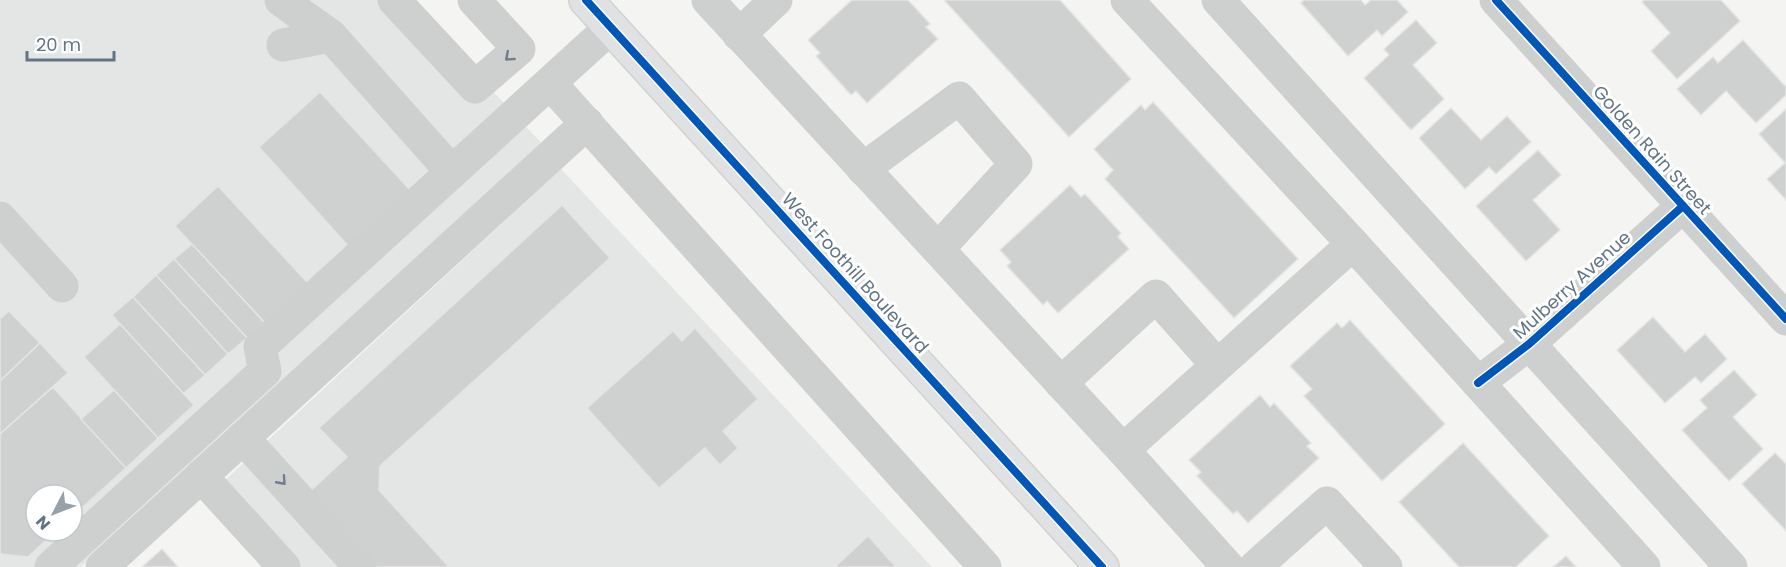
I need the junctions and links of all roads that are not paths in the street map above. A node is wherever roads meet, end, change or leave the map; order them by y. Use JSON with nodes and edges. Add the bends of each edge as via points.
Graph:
{"nodes":[{"id":1,"x":281,"y":0,"type":"edge"},
{"id":2,"x":394,"y":0,"type":"edge"},
{"id":3,"x":474,"y":0,"type":"edge"},
{"id":4,"x":586,"y":0,"type":"edge"},
{"id":5,"x":708,"y":0,"type":"edge"},
{"id":6,"x":776,"y":0,"type":"edge"},
{"id":7,"x":1127,"y":0,"type":"edge"},
{"id":8,"x":1218,"y":0,"type":"edge"},
{"id":9,"x":1496,"y":0,"type":"edge"},
{"id":10,"x":611,"y":27,"type":"junction"},
{"id":11,"x":739,"y":35,"type":"junction"},
{"id":12,"x":331,"y":36,"type":"junction"},
{"id":13,"x":283,"y":45,"type":"dead end"},
{"id":14,"x":550,"y":83,"type":"junction"},
{"id":15,"x":587,"y":123,"type":"junction"},
{"id":16,"x":863,"y":169,"type":"junction"},
{"id":17,"x":452,"y":172,"type":"junction"},
{"id":18,"x":1683,"y":206,"type":"junction"},
{"id":19,"x":0,"y":218,"type":"edge"},
{"id":20,"x":1353,"y":244,"type":"junction"},
{"id":21,"x":938,"y":249,"type":"junction"},
{"id":22,"x":63,"y":286,"type":"dead end"},
{"id":23,"x":1786,"y":319,"type":"edge"},
{"id":24,"x":1529,"y":344,"type":"junction"},
{"id":25,"x":1218,"y":365,"type":"junction"},
{"id":26,"x":1061,"y":383,"type":"junction"},
{"id":27,"x":1478,"y":383,"type":"junction"},
{"id":28,"x":243,"y":438,"type":"junction"},
{"id":29,"x":1123,"y":450,"type":"junction"},
{"id":30,"x":201,"y":476,"type":"junction"},
{"id":31,"x":1382,"y":566,"type":"edge"},
{"id":32,"x":51,"y":567,"type":"edge"},
{"id":33,"x":102,"y":567,"type":"edge"},
{"id":34,"x":284,"y":567,"type":"edge"},
{"id":35,"x":360,"y":567,"type":"edge"},
{"id":36,"x":986,"y":567,"type":"edge"},
{"id":37,"x":1102,"y":567,"type":"edge"},
{"id":38,"x":1228,"y":567,"type":"edge"},
{"id":39,"x":1255,"y":567,"type":"edge"},
{"id":40,"x":1644,"y":567,"type":"edge"},
{"id":41,"x":1731,"y":567,"type":"edge"}],
"edges":[{"from":1,"to":12,"type":"street"},
{"from":3,"to":2,"type":"street","one_way":true,"via":[[519,49],[475,87]]},
{"from":4,"to":10,"type":"main road","name":"West Foothill Boulevard"},
{"from":5,"to":11,"type":"street"},
{"from":6,"to":11,"type":"street"},
{"from":7,"to":20,"type":"street"},
{"from":8,"to":24,"type":"street"},
{"from":9,"to":18,"type":"street","name":"Golden Rain Street"},
{"from":10,"to":14,"type":"street"},
{"from":10,"to":37,"type":"main road","name":"West Foothill Boulevard"},
{"from":11,"to":16,"type":"street"},
{"from":12,"to":13,"type":"street"},
{"from":12,"to":17,"type":"street"},
{"from":14,"to":15,"type":"street"},
{"from":14,"to":17,"type":"street"},
{"from":15,"to":28,"type":"street"},
{"from":15,"to":36,"type":"street"},
{"from":16,"to":21,"type":"street"},
{"from":16,"to":21,"type":"street","via":[[959,98],[1016,164]]},
{"from":17,"to":32,"type":"street","via":[[260,347],[265,371]]},
{"from":18,"to":23,"type":"street","name":"Golden Rain Street"},
{"from":18,"to":24,"type":"street","name":"Mulberry Avenue"},
{"from":19,"to":22,"type":"street"},
{"from":20,"to":25,"type":"street"},
{"from":20,"to":27,"type":"street"},
{"from":21,"to":26,"type":"street"},
{"from":24,"to":27,"type":"street","name":"Mulberry Avenue"},
{"from":24,"to":41,"type":"street"},
{"from":25,"to":26,"type":"street","via":[[1156,296]]},
{"from":25,"to":29,"type":"street"},
{"from":26,"to":29,"type":"street"},
{"from":27,"to":40,"type":"street"},
{"from":28,"to":30,"type":"street"},
{"from":28,"to":35,"type":"street","one_way":true},
{"from":29,"to":38,"type":"street"},
{"from":30,"to":33,"type":"street"},
{"from":30,"to":34,"type":"street"},
{"from":31,"to":39,"type":"street","via":[[1327,503]]}]}
